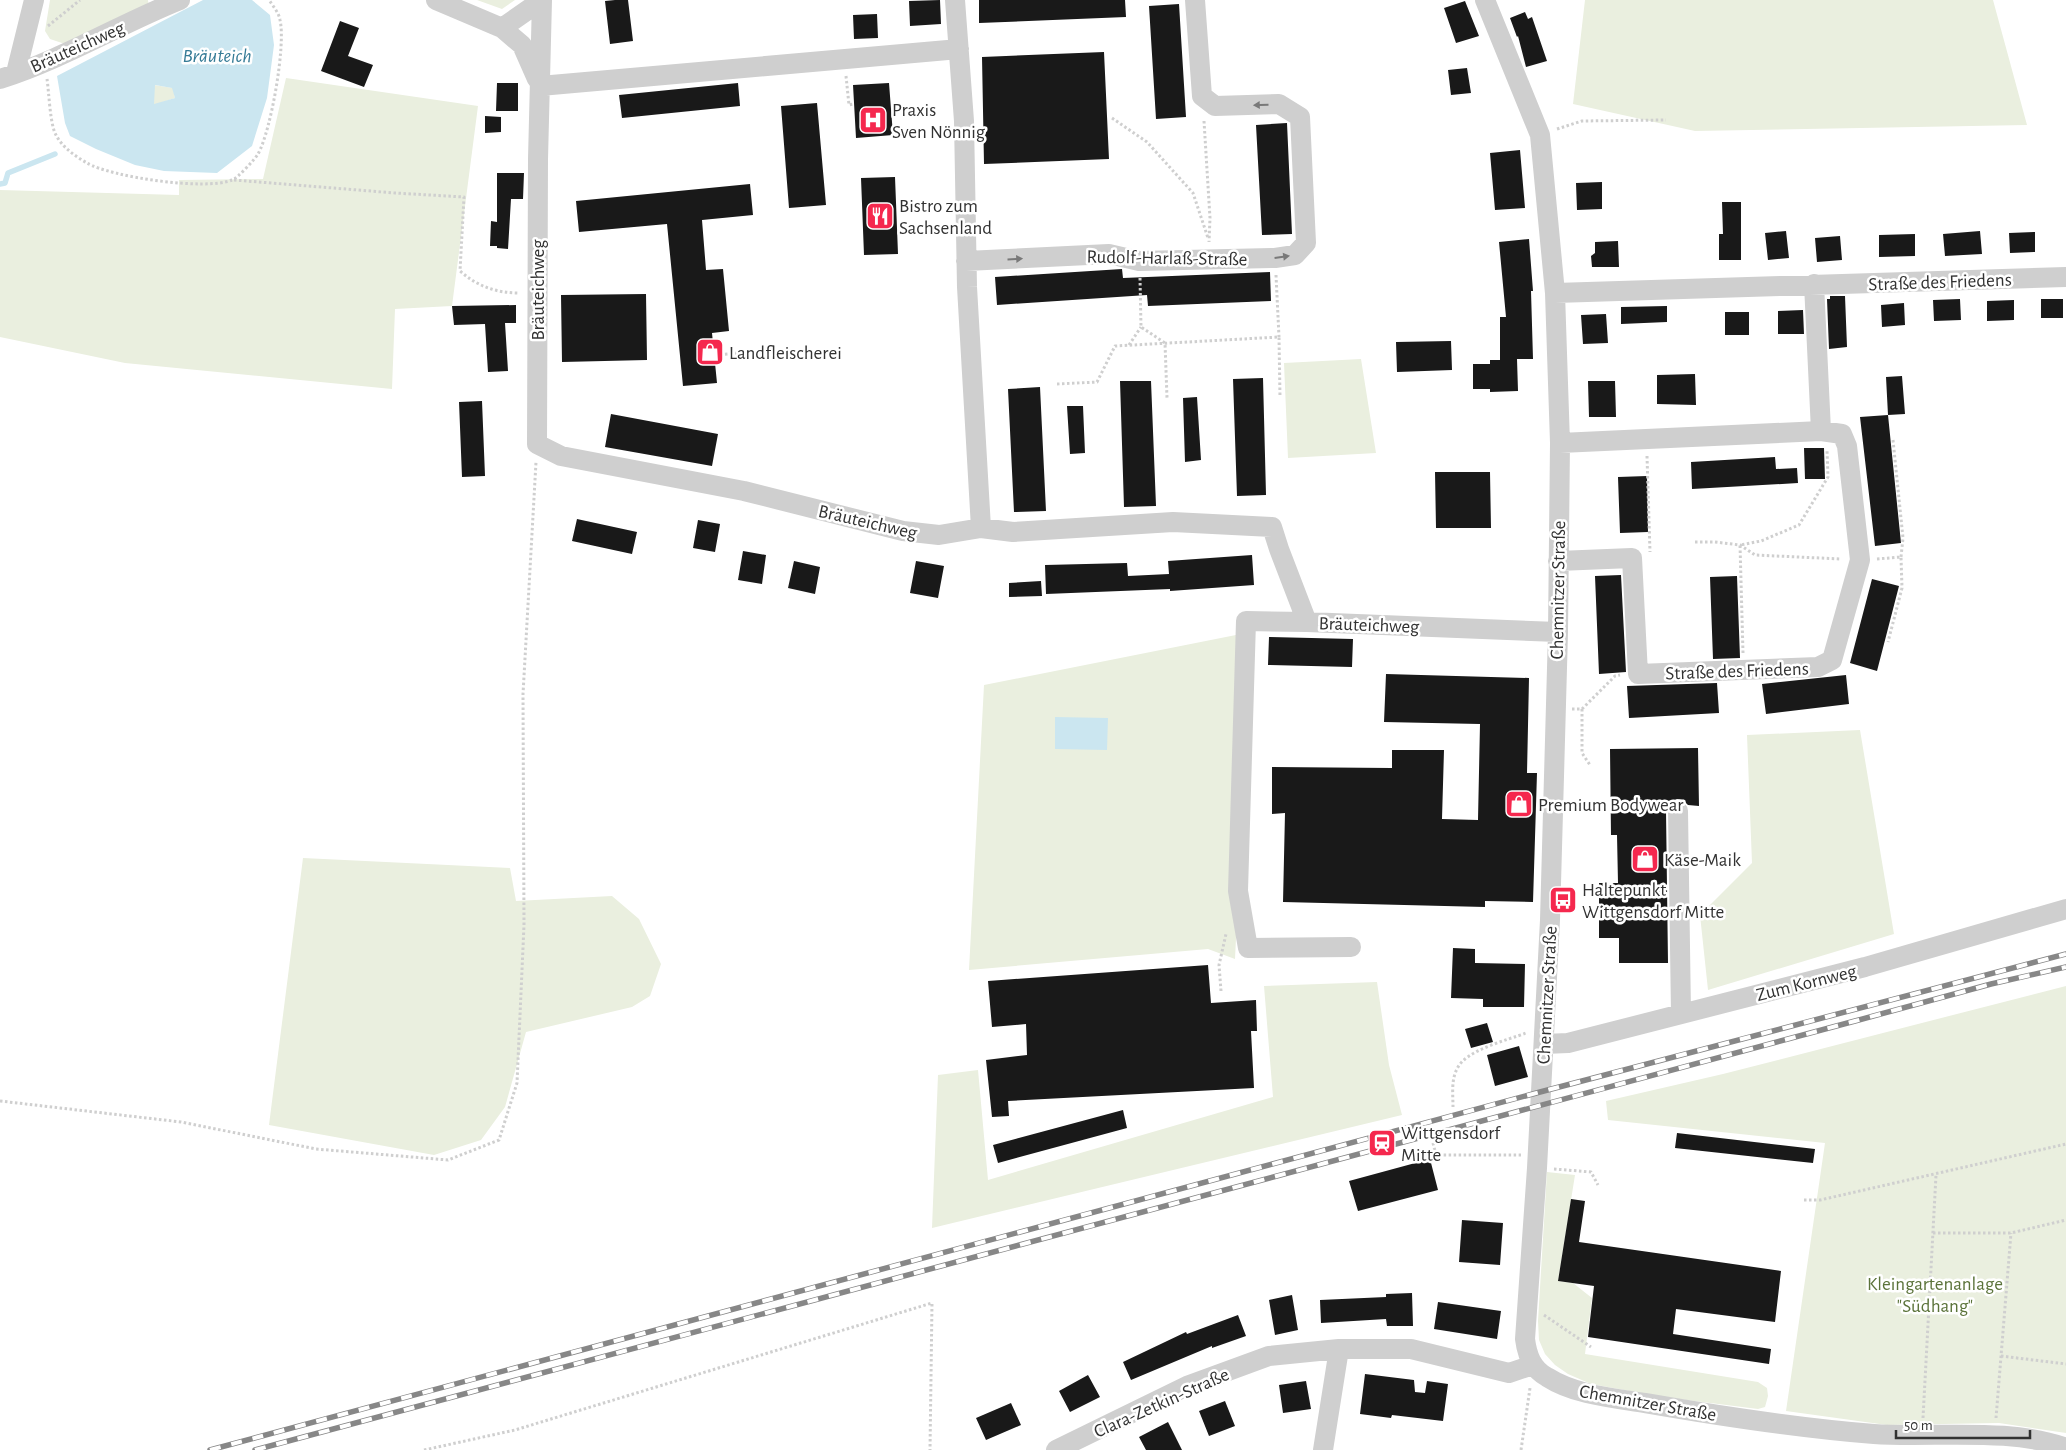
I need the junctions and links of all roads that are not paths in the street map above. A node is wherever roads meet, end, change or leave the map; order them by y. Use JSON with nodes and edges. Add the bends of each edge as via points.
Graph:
{"nodes":[{"id":1,"x":34,"y":0,"type":"edge"},
{"id":2,"x":180,"y":0,"type":"edge"},
{"id":3,"x":436,"y":0,"type":"edge"},
{"id":4,"x":542,"y":0,"type":"edge"},
{"id":5,"x":955,"y":0,"type":"edge"},
{"id":6,"x":1195,"y":0,"type":"edge"},
{"id":7,"x":1485,"y":0,"type":"edge"},
{"id":8,"x":502,"y":28,"type":"junction"},
{"id":9,"x":959,"y":49,"type":"junction"},
{"id":10,"x":8,"y":76,"type":"edge"},
{"id":11,"x":540,"y":86,"type":"junction"},
{"id":12,"x":966,"y":261,"type":"junction"},
{"id":13,"x":2066,"y":277,"type":"edge"},
{"id":14,"x":1814,"y":284,"type":"junction"},
{"id":15,"x":1554,"y":293,"type":"junction"},
{"id":16,"x":1823,"y":431,"type":"junction"},
{"id":17,"x":1560,"y":443,"type":"junction"},
{"id":18,"x":981,"y":528,"type":"junction"},
{"id":19,"x":1558,"y":560,"type":"junction"},
{"id":20,"x":1308,"y":622,"type":"junction"},
{"id":21,"x":1558,"y":632,"type":"junction"},
{"id":22,"x":1678,"y":811,"type":"dead end"},
{"id":23,"x":2066,"y":909,"type":"edge"},
{"id":24,"x":1351,"y":947,"type":"dead end"},
{"id":25,"x":1681,"y":1014,"type":"junction"},
{"id":26,"x":1544,"y":1035,"type":"junction"},
{"id":27,"x":1339,"y":1349,"type":"junction"},
{"id":28,"x":1533,"y":1365,"type":"junction"},
{"id":29,"x":2066,"y":1448,"type":"edge"},
{"id":30,"x":1056,"y":1450,"type":"edge"},
{"id":31,"x":1323,"y":1450,"type":"edge"}],
"edges":[{"from":1,"to":10,"type":"street","name":"Bräuteichweg"},
{"from":2,"to":10,"type":"street","name":"Bräuteichweg"},
{"from":3,"to":8,"type":"street","name":"Bräuteichweg"},
{"from":4,"to":8,"type":"street","name":"Bräuteichweg"},
{"from":4,"to":11,"type":"street","name":"Bräuteichweg"},
{"from":5,"to":9,"type":"street"},
{"from":12,"to":6,"type":"street","name":"Rudolf-Harlaß-Straße","one_way":true,"via":[[1109,254],[1139,261],[1295,255],[1306,242],[1300,117],[1279,104],[1215,106],[1202,96]]},
{"from":7,"to":15,"type":"street","name":"Chemnitzer Straße","via":[[1540,135]]},
{"from":8,"to":11,"type":"street","name":"Bräuteichweg","via":[[522,45]]},
{"from":9,"to":11,"type":"street"},
{"from":9,"to":12,"type":"street","via":[[964,120]]},
{"from":11,"to":18,"type":"street","name":"Bräuteichweg","via":[[538,444],[561,456],[744,491],[902,531],[939,535]]},
{"from":12,"to":18,"type":"street"},
{"from":13,"to":14,"type":"street","name":"Straße des Friedens"},
{"from":14,"to":15,"type":"street","name":"Straße des Friedens"},
{"from":14,"to":16,"type":"street"},
{"from":15,"to":17,"type":"street","name":"Chemnitzer Straße"},
{"from":16,"to":17,"type":"street"},
{"from":16,"to":19,"type":"street","name":"Straße des Friedens","via":[[1842,434],[1847,446],[1860,560],[1832,660],[1818,667],[1638,674],[1632,558]]},
{"from":17,"to":19,"type":"street","name":"Chemnitzer Straße"},
{"from":18,"to":20,"type":"street","name":"Bräuteichweg","via":[[1013,532],[1173,522],[1272,527]]},
{"from":19,"to":21,"type":"street","name":"Chemnitzer Straße"},
{"from":20,"to":21,"type":"street","name":"Bräuteichweg"},
{"from":20,"to":24,"type":"street","via":[[1246,622],[1238,891],[1248,948]]},
{"from":21,"to":26,"type":"street","name":"Chemnitzer Straße"},
{"from":22,"to":25,"type":"street"},
{"from":23,"to":25,"type":"street","name":"Zum Kornweg","via":[[1865,968]]},
{"from":25,"to":26,"type":"street","name":"Zum Kornweg","via":[[1568,1044]]},
{"from":26,"to":28,"type":"street","name":"Chemnitzer Straße","via":[[1525,1339]]},
{"from":27,"to":28,"type":"street","name":"Clara-Zetkin-Straße","via":[[1411,1349],[1509,1373]]},
{"from":27,"to":30,"type":"street","name":"Clara-Zetkin-Straße","via":[[1269,1356],[1187,1386]]},
{"from":27,"to":31,"type":"street"},
{"from":28,"to":29,"type":"street","name":"Chemnitzer Straße","via":[[1546,1377],[1569,1387],[1682,1410],[1873,1434],[2023,1437]]}]}
